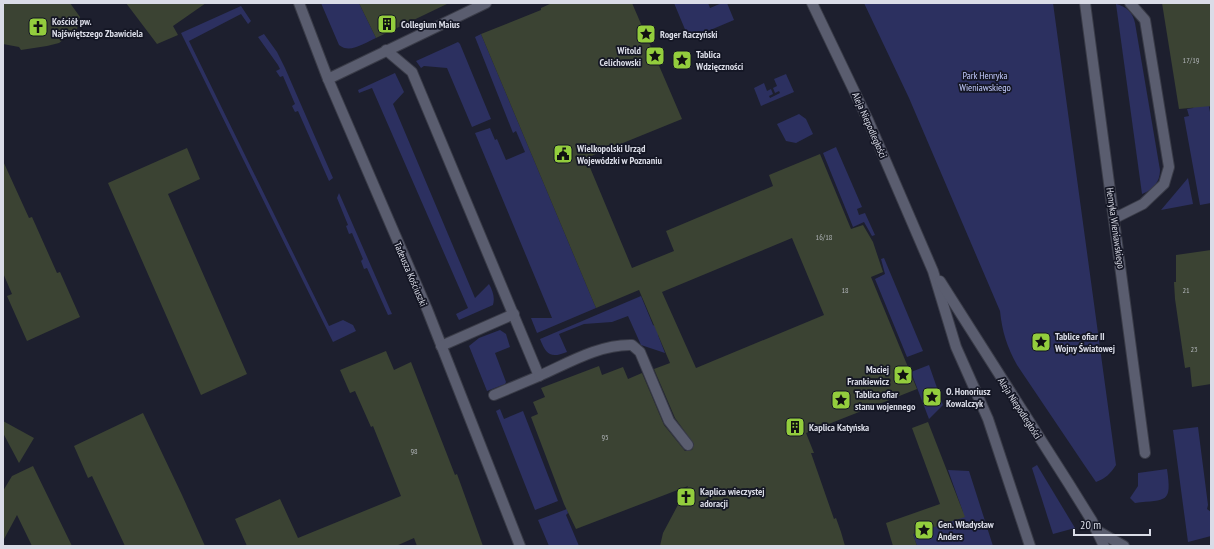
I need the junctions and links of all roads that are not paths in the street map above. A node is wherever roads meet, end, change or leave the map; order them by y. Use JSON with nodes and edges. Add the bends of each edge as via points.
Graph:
{"nodes":[{"id":1,"x":299,"y":3,"type":"edge"},
{"id":2,"x":486,"y":3,"type":"edge"},
{"id":3,"x":812,"y":3,"type":"edge"},
{"id":4,"x":1086,"y":3,"type":"edge"},
{"id":5,"x":1130,"y":3,"type":"edge"},
{"id":6,"x":386,"y":50,"type":"junction"},
{"id":7,"x":328,"y":79,"type":"junction"},
{"id":8,"x":1115,"y":218,"type":"junction"},
{"id":9,"x":934,"y":271,"type":"junction"},
{"id":10,"x":514,"y":314,"type":"junction"},
{"id":11,"x":440,"y":346,"type":"junction"},
{"id":12,"x":539,"y":376,"type":"junction"},
{"id":13,"x":494,"y":395,"type":"dead end"},
{"id":14,"x":688,"y":445,"type":"dead end"},
{"id":15,"x":1145,"y":452,"type":"dead end"},
{"id":16,"x":1096,"y":530,"type":"junction"},
{"id":17,"x":520,"y":546,"type":"edge"},
{"id":18,"x":1030,"y":546,"type":"edge"},
{"id":19,"x":1104,"y":546,"type":"edge"},
{"id":20,"x":1124,"y":546,"type":"edge"}],
"edges":[{"from":1,"to":7,"type":"street","name":"Tadeusza Kościuszki"},
{"from":2,"to":6,"type":"street"},
{"from":3,"to":9,"type":"street","name":"Aleja Niepodległości","via":[[868,120]]},
{"from":4,"to":8,"type":"street","name":"Henryka Wieniawskiego"},
{"from":5,"to":8,"type":"street","via":[[1145,20],[1169,167],[1164,184],[1143,204]]},
{"from":6,"to":7,"type":"street"},
{"from":6,"to":10,"type":"street","via":[[412,72]]},
{"from":7,"to":11,"type":"street","name":"Tadeusza Kościuszki","via":[[427,309]]},
{"from":8,"to":15,"type":"street","name":"Henryka Wieniawskiego"},
{"from":9,"to":16,"type":"street","name":"Aleja Niepodległości"},
{"from":9,"to":18,"type":"street","name":"Aleja Niepodległości","via":[[956,347],[988,419]]},
{"from":10,"to":11,"type":"street"},
{"from":10,"to":12,"type":"street"},
{"from":11,"to":17,"type":"street","name":"Tadeusza Kościuszki"},
{"from":12,"to":13,"type":"street"},
{"from":12,"to":14,"type":"street","via":[[594,352],[632,345],[640,352],[669,421]]},
{"from":16,"to":19,"type":"street","name":"Aleja Niepodległości"},
{"from":16,"to":20,"type":"street"}]}
